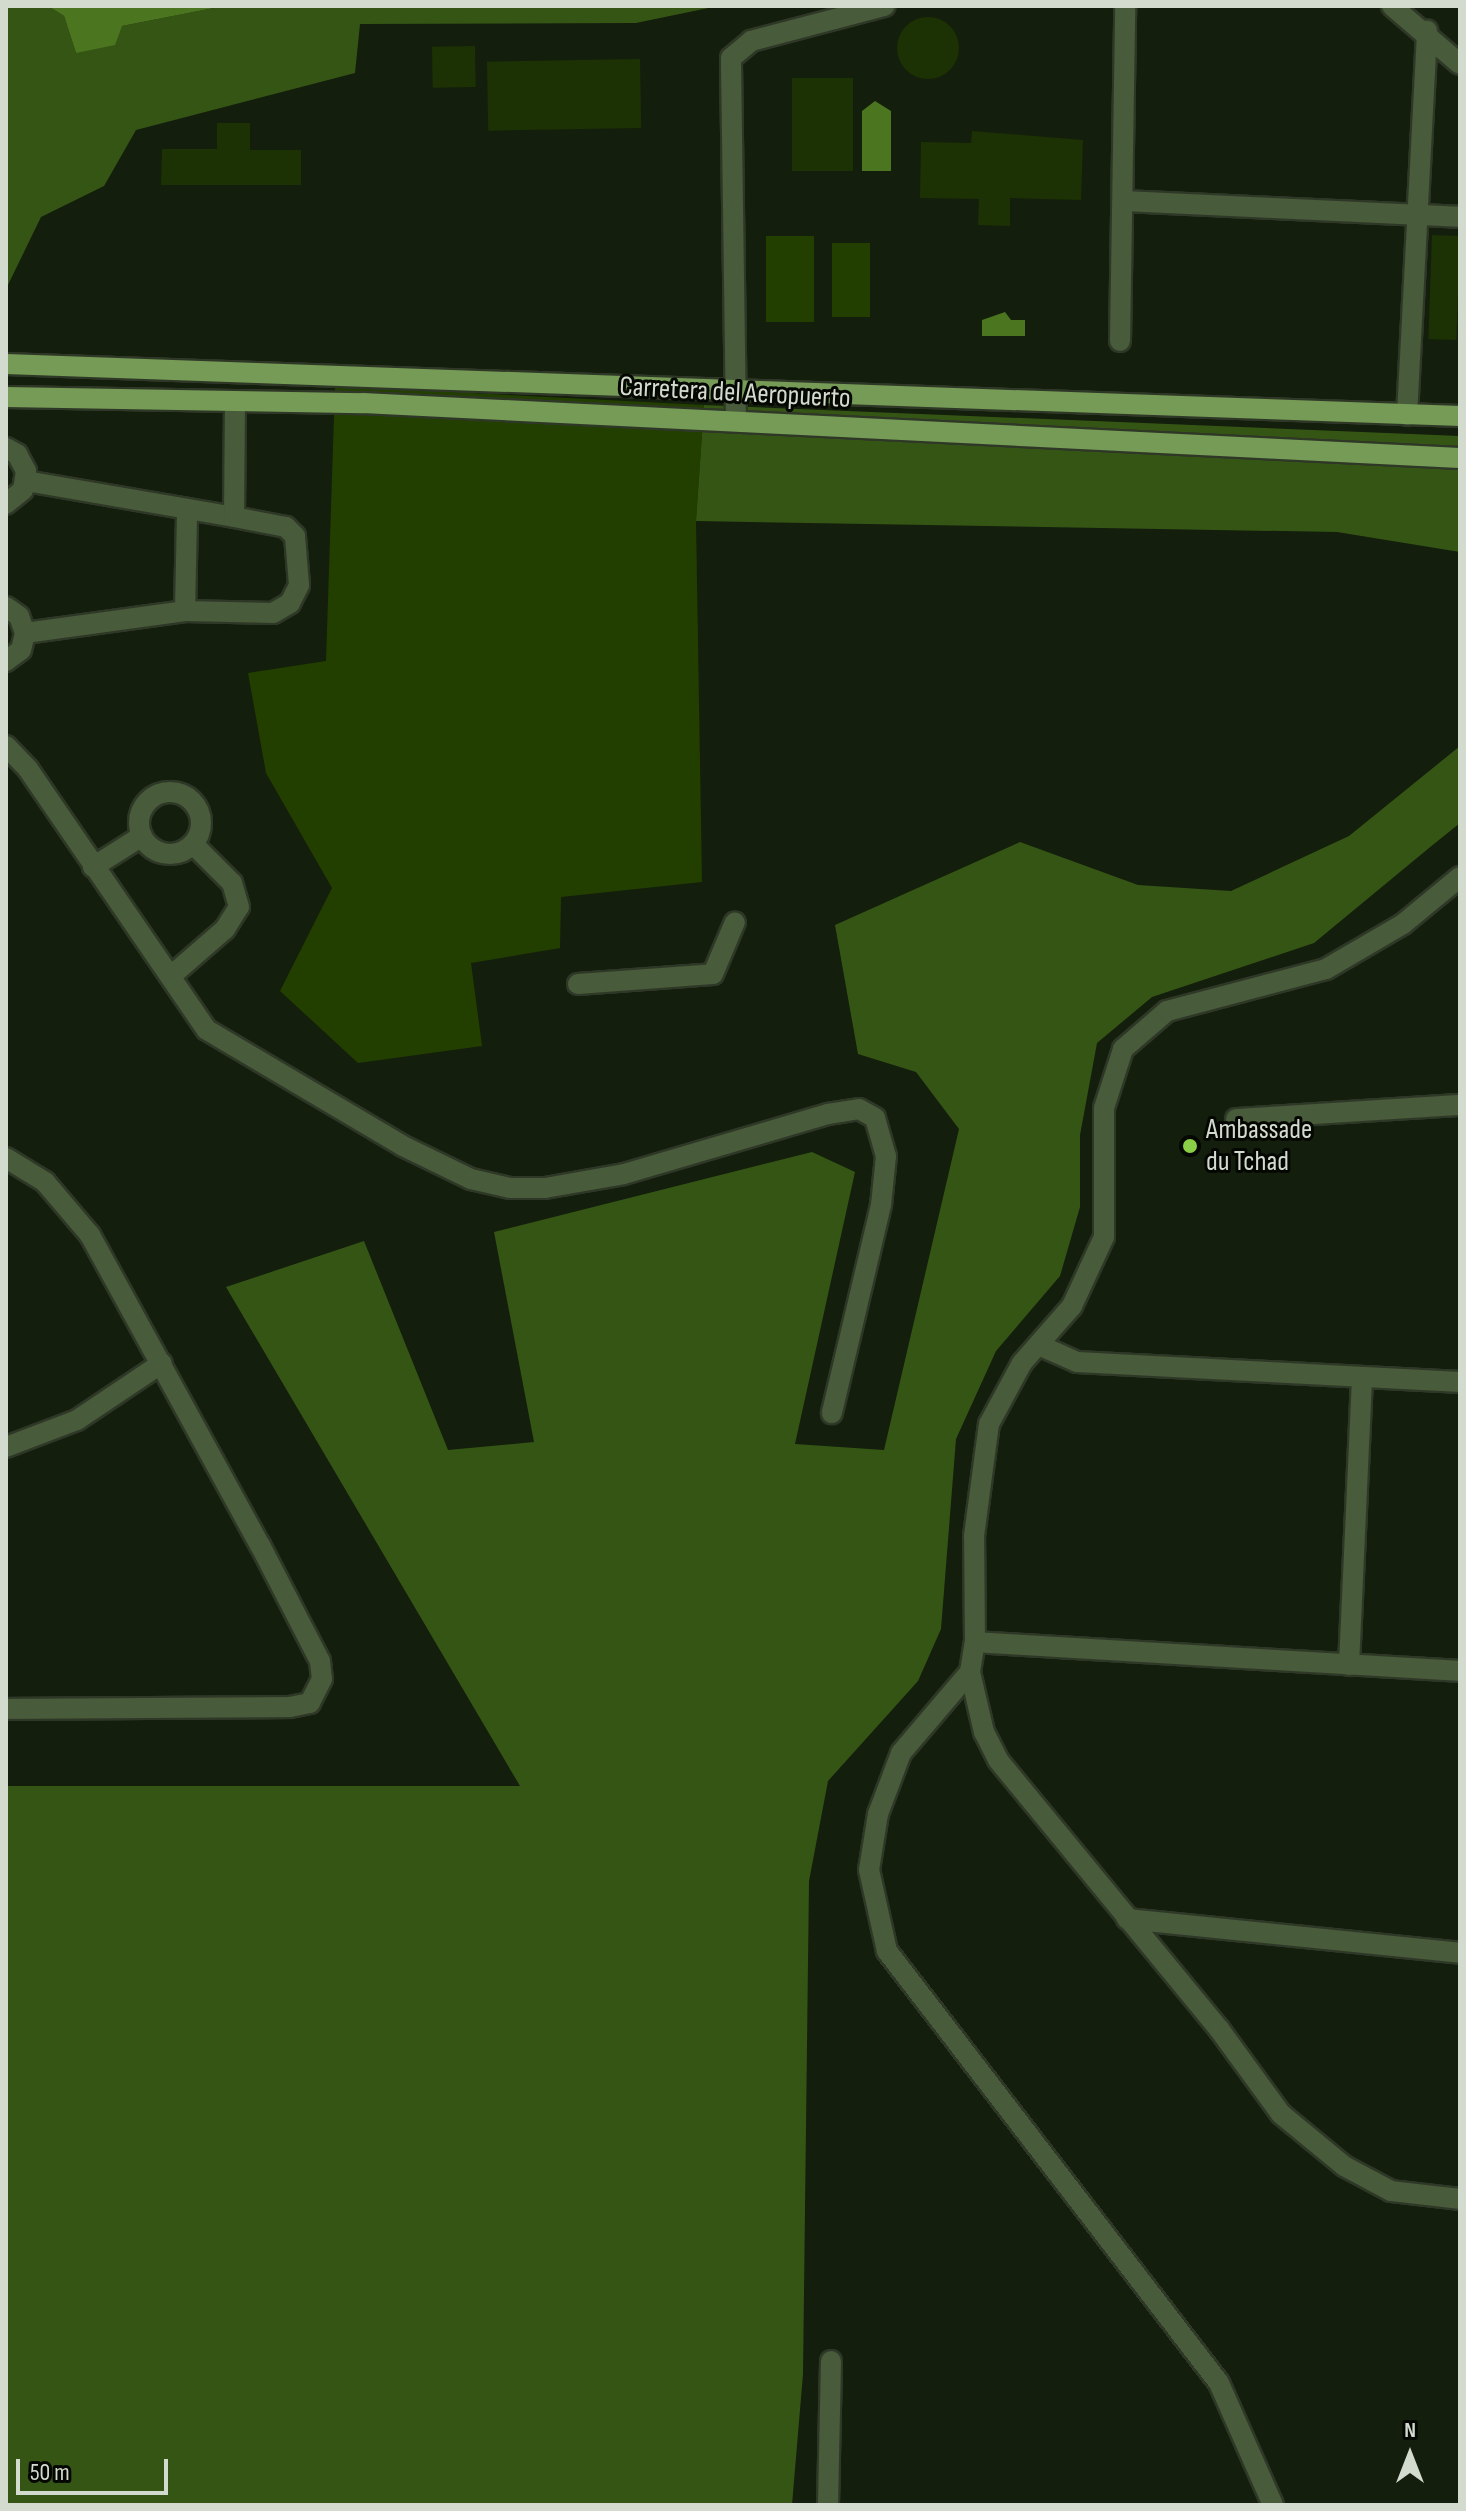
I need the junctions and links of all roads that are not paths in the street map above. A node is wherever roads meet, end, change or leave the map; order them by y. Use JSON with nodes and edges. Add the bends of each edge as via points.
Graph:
{"nodes":[{"id":1,"x":884,"y":6,"type":"edge"},
{"id":2,"x":1125,"y":6,"type":"edge"},
{"id":3,"x":1392,"y":6,"type":"edge"},
{"id":4,"x":1427,"y":31,"type":"junction"},
{"id":5,"x":1460,"y":64,"type":"edge"},
{"id":6,"x":1123,"y":201,"type":"junction"},
{"id":7,"x":1414,"y":213,"type":"junction"},
{"id":8,"x":1460,"y":217,"type":"edge"},
{"id":9,"x":1120,"y":341,"type":"dead end"},
{"id":10,"x":6,"y":364,"type":"edge"},
{"id":11,"x":736,"y":386,"type":"junction"},
{"id":12,"x":6,"y":397,"type":"edge"},
{"id":13,"x":235,"y":401,"type":"junction"},
{"id":14,"x":1094,"y":403,"type":"junction"},
{"id":15,"x":1407,"y":415,"type":"junction"},
{"id":16,"x":1460,"y":416,"type":"edge"},
{"id":17,"x":736,"y":421,"type":"junction"},
{"id":18,"x":1092,"y":441,"type":"junction"},
{"id":19,"x":6,"y":448,"type":"edge"},
{"id":20,"x":1460,"y":458,"type":"edge"},
{"id":21,"x":26,"y":481,"type":"junction"},
{"id":22,"x":6,"y":504,"type":"edge"},
{"id":23,"x":187,"y":513,"type":"junction"},
{"id":24,"x":234,"y":517,"type":"junction"},
{"id":25,"x":6,"y":607,"type":"edge"},
{"id":26,"x":185,"y":611,"type":"junction"},
{"id":27,"x":25,"y":633,"type":"junction"},
{"id":28,"x":6,"y":661,"type":"edge"},
{"id":29,"x":6,"y":746,"type":"edge"},
{"id":30,"x":142,"y":836,"type":"junction"},
{"id":31,"x":193,"y":844,"type":"junction"},
{"id":32,"x":93,"y":867,"type":"junction"},
{"id":33,"x":1460,"y":877,"type":"edge"},
{"id":34,"x":735,"y":922,"type":"dead end"},
{"id":35,"x":171,"y":976,"type":"junction"},
{"id":36,"x":578,"y":984,"type":"dead end"},
{"id":37,"x":1460,"y":1105,"type":"edge"},
{"id":38,"x":1236,"y":1119,"type":"dead end"},
{"id":39,"x":6,"y":1158,"type":"edge"},
{"id":40,"x":1041,"y":1346,"type":"junction"},
{"id":41,"x":162,"y":1363,"type":"junction"},
{"id":42,"x":1362,"y":1377,"type":"junction"},
{"id":43,"x":1460,"y":1382,"type":"edge"},
{"id":44,"x":832,"y":1413,"type":"dead end"},
{"id":45,"x":6,"y":1447,"type":"edge"},
{"id":46,"x":975,"y":1642,"type":"junction"},
{"id":47,"x":1349,"y":1665,"type":"junction"},
{"id":48,"x":1460,"y":1671,"type":"edge"},
{"id":49,"x":970,"y":1672,"type":"junction"},
{"id":50,"x":6,"y":1709,"type":"edge"},
{"id":51,"x":1127,"y":1919,"type":"junction"},
{"id":52,"x":1460,"y":1953,"type":"edge"},
{"id":53,"x":1460,"y":2199,"type":"edge"},
{"id":54,"x":831,"y":2361,"type":"dead end"},
{"id":55,"x":828,"y":2505,"type":"edge"},
{"id":56,"x":1273,"y":2505,"type":"edge"}],
"edges":[{"from":1,"to":11,"type":"street","via":[[751,41],[731,58]]},
{"from":2,"to":6,"type":"street"},
{"from":3,"to":4,"type":"street"},
{"from":4,"to":5,"type":"street"},
{"from":4,"to":7,"type":"street"},
{"from":6,"to":7,"type":"street"},
{"from":6,"to":9,"type":"street"},
{"from":7,"to":8,"type":"street"},
{"from":7,"to":15,"type":"street"},
{"from":10,"to":11,"type":"main road","name":"Carretera del Aeropuerto"},
{"from":11,"to":14,"type":"main road","name":"Carretera del Aeropuerto"},
{"from":11,"to":17,"type":"street"},
{"from":12,"to":13,"type":"main road","name":"Carretera del Aeropuerto"},
{"from":13,"to":17,"type":"main road","name":"Carretera del Aeropuerto"},
{"from":13,"to":24,"type":"street"},
{"from":14,"to":15,"type":"main road","name":"Carretera del Aeropuerto"},
{"from":14,"to":18,"type":"main road"},
{"from":15,"to":16,"type":"main road","name":"Carretera del Aeropuerto"},
{"from":17,"to":18,"type":"main road","name":"Carretera del Aeropuerto"},
{"from":18,"to":20,"type":"main road","name":"Carretera del Aeropuerto"},
{"from":19,"to":21,"type":"street","via":[[23,462]]},
{"from":21,"to":22,"type":"street","via":[[18,497]]},
{"from":21,"to":23,"type":"street"},
{"from":23,"to":24,"type":"street"},
{"from":23,"to":26,"type":"street"},
{"from":24,"to":26,"type":"street","via":[[286,527],[295,536],[299,585],[290,603],[273,613]]},
{"from":25,"to":27,"type":"street","via":[[19,616]]},
{"from":26,"to":27,"type":"street"},
{"from":27,"to":28,"type":"street","via":[[21,650]]},
{"from":29,"to":32,"type":"street","via":[[28,769]]},
{"from":30,"to":31,"type":"street","via":[[165,854]]},
{"from":30,"to":31,"type":"street","via":[[144,807],[170,793],[196,806],[201,826]]},
{"from":30,"to":32,"type":"street"},
{"from":31,"to":35,"type":"street","via":[[232,883],[239,907],[225,929]]},
{"from":32,"to":35,"type":"street"},
{"from":33,"to":40,"type":"street","via":[[1403,924],[1326,969],[1167,1011],[1123,1049],[1104,1108],[1104,1237],[1072,1306]]},
{"from":34,"to":36,"type":"street","via":[[713,974]]},
{"from":35,"to":44,"type":"street","via":[[207,1030],[227,1046],[294,1077],[416,1153],[471,1179],[510,1188],[545,1188],[624,1174],[828,1114],[859,1109],[875,1118],[886,1156],[881,1205]]},
{"from":37,"to":38,"type":"street"},
{"from":39,"to":41,"type":"street","via":[[45,1182],[90,1235]]},
{"from":40,"to":42,"type":"street","via":[[1077,1362]]},
{"from":40,"to":46,"type":"street","via":[[1007,1384],[989,1424],[974,1536]]},
{"from":41,"to":45,"type":"street","via":[[77,1420]]},
{"from":41,"to":50,"type":"street","via":[[320,1661],[317,1694],[310,1703],[290,1707]]},
{"from":42,"to":43,"type":"street"},
{"from":42,"to":47,"type":"street"},
{"from":46,"to":47,"type":"street"},
{"from":46,"to":49,"type":"street"},
{"from":47,"to":48,"type":"street"},
{"from":49,"to":51,"type":"street","via":[[984,1732],[998,1760]]},
{"from":49,"to":56,"type":"street","via":[[889,1775],[869,1870],[887,1951],[1219,2383]]},
{"from":51,"to":52,"type":"street"},
{"from":51,"to":53,"type":"street","via":[[1219,2029],[1281,2114],[1317,2147],[1391,2191]]},
{"from":54,"to":55,"type":"street"}]}
